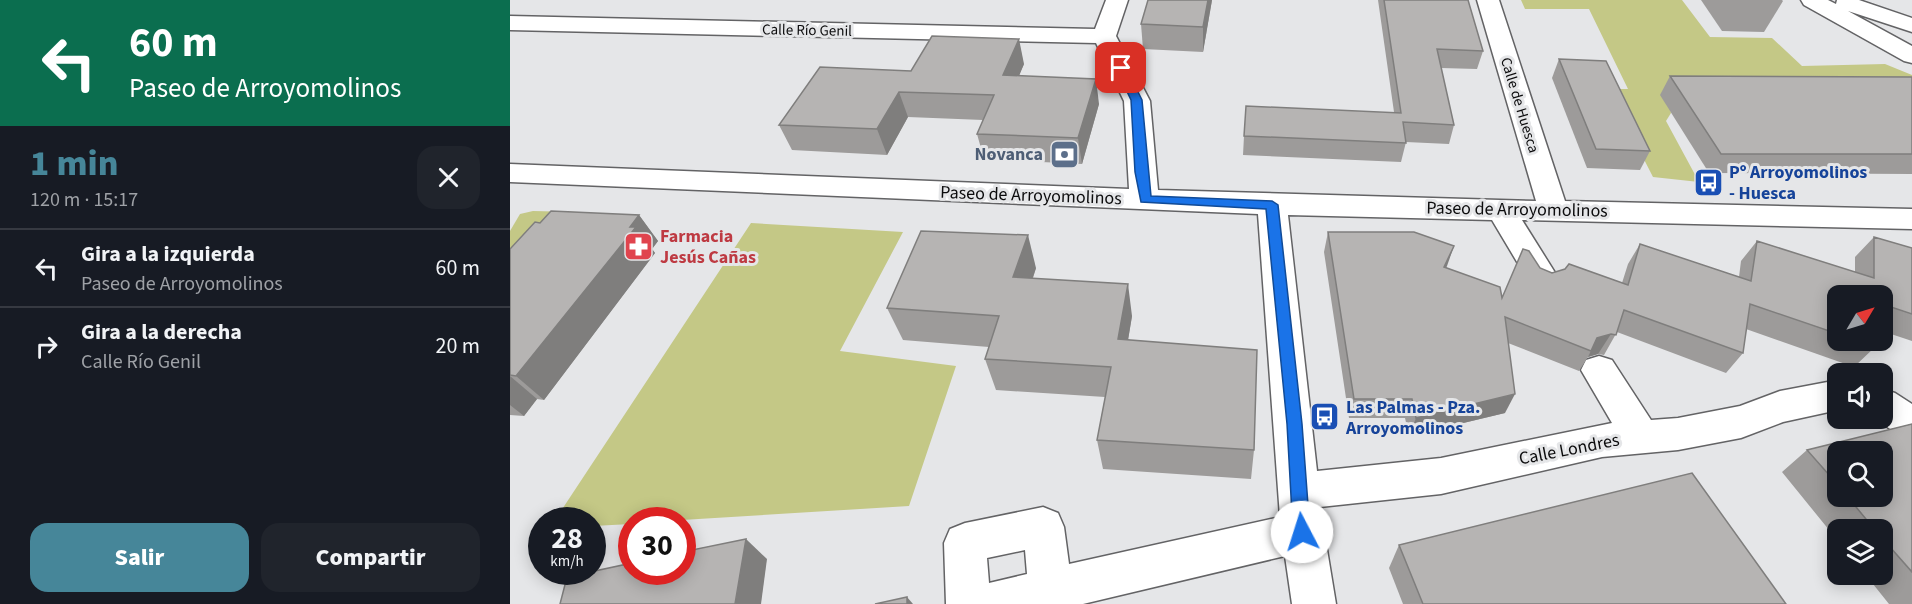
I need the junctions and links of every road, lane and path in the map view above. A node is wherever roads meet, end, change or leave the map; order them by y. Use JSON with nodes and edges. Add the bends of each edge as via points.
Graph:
{"nodes":[{"id":1,"x":1117,"y":0,"type":"edge"},
{"id":2,"x":1488,"y":0,"type":"edge"},
{"id":3,"x":1812,"y":0,"type":"edge"},
{"id":4,"x":1839,"y":0,"type":"edge"},
{"id":5,"x":510,"y":23,"type":"edge"},
{"id":6,"x":1912,"y":27,"type":"edge"},
{"id":7,"x":1104,"y":36,"type":"junction"},
{"id":8,"x":1887,"y":43,"type":"junction"},
{"id":9,"x":1912,"y":56,"type":"edge"},
{"id":10,"x":510,"y":173,"type":"edge"},
{"id":11,"x":1145,"y":200,"type":"junction"},
{"id":12,"x":1272,"y":205,"type":"junction"},
{"id":13,"x":1500,"y":209,"type":"junction"},
{"id":14,"x":1553,"y":210,"type":"junction"},
{"id":15,"x":1912,"y":219,"type":"edge"},
{"id":16,"x":1543,"y":279,"type":"edge"},
{"id":17,"x":1599,"y":370,"type":"dead end"},
{"id":18,"x":1827,"y":397,"type":"edge"},
{"id":19,"x":1893,"y":411,"type":"edge"},
{"id":20,"x":1912,"y":424,"type":"edge"},
{"id":21,"x":1641,"y":437,"type":"junction"},
{"id":22,"x":1298,"y":491,"type":"junction"},
{"id":23,"x":1302,"y":532,"type":"junction"},
{"id":24,"x":1051,"y":589,"type":"junction"},
{"id":25,"x":968,"y":604,"type":"edge"},
{"id":26,"x":991,"y":604,"type":"edge"},
{"id":27,"x":1314,"y":604,"type":"edge"}],
"edges":[{"from":1,"to":7,"type":"street"},
{"from":2,"to":14,"type":"street","name":"Calle de Huesca"},
{"from":3,"to":8,"type":"street"},
{"from":4,"to":6,"type":"street"},
{"from":5,"to":7,"type":"street","name":"Calle Río Genil"},
{"from":6,"to":8,"type":"street","via":[[1890,34]]},
{"from":7,"to":11,"type":"street","via":[[1137,100]]},
{"from":8,"to":9,"type":"street"},
{"from":10,"to":11,"type":"street","name":"Paseo de Arroyomolinos"},
{"from":11,"to":12,"type":"street","name":"Paseo de Arroyomolinos"},
{"from":12,"to":13,"type":"street","name":"Paseo de Arroyomolinos"},
{"from":12,"to":22,"type":"street"},
{"from":13,"to":14,"type":"street","name":"Paseo de Arroyomolinos"},
{"from":13,"to":16,"type":"street"},
{"from":14,"to":15,"type":"street","name":"Paseo de Arroyomolinos"},
{"from":17,"to":21,"type":"street"},
{"from":18,"to":21,"type":"street","name":"Calle Londres","via":[[1780,407],[1741,422]]},
{"from":19,"to":20,"type":"street"},
{"from":21,"to":22,"type":"street","name":"Calle Londres","via":[[1602,440],[1441,476]]},
{"from":22,"to":23,"type":"street"},
{"from":23,"to":24,"type":"street"},
{"from":23,"to":27,"type":"street"},
{"from":24,"to":25,"type":"street","via":[[1043,527],[965,543]]},
{"from":24,"to":26,"type":"street"}]}
